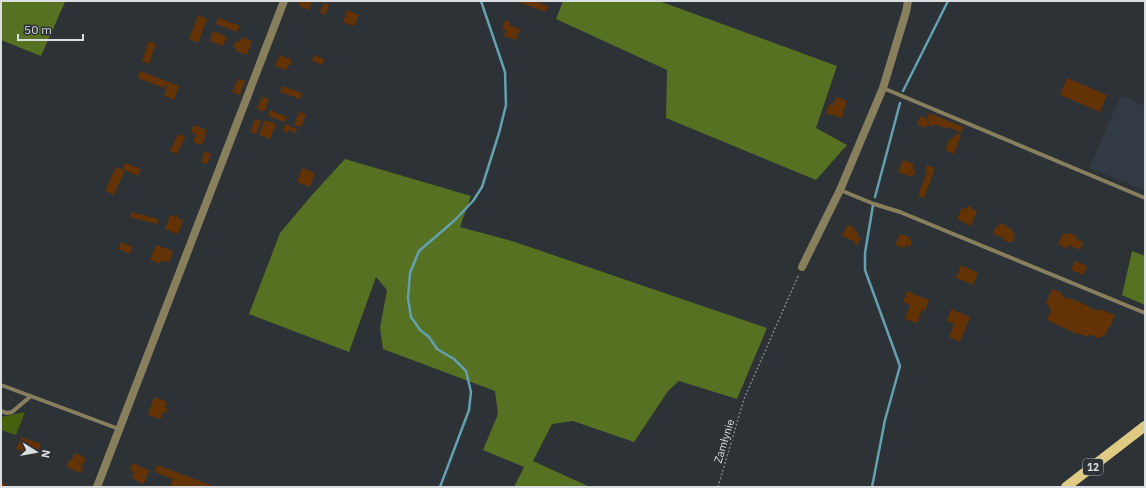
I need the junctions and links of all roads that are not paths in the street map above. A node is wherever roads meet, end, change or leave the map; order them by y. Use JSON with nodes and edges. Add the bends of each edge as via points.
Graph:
{"nodes":[{"id":1,"x":284,"y":1,"type":"edge"},
{"id":2,"x":908,"y":1,"type":"edge"},
{"id":3,"x":883,"y":88,"type":"junction"},
{"id":4,"x":840,"y":190,"type":"junction"},
{"id":5,"x":1145,"y":198,"type":"edge"},
{"id":6,"x":802,"y":268,"type":"road end"},
{"id":7,"x":1145,"y":313,"type":"edge"},
{"id":8,"x":1,"y":385,"type":"edge"},
{"id":9,"x":31,"y":396,"type":"junction"},
{"id":10,"x":1,"y":411,"type":"edge"},
{"id":11,"x":1145,"y":426,"type":"edge"},
{"id":12,"x":119,"y":429,"type":"junction"},
{"id":13,"x":97,"y":487,"type":"edge"},
{"id":14,"x":1066,"y":487,"type":"edge"}],
"edges":[{"from":1,"to":12,"type":"street"},
{"from":2,"to":3,"type":"street"},
{"from":3,"to":4,"type":"street"},
{"from":3,"to":5,"type":"lane"},
{"from":4,"to":6,"type":"street"},
{"from":4,"to":7,"type":"lane"},
{"from":8,"to":9,"type":"lane"},
{"from":9,"to":10,"type":"lane","via":[[12,412]]},
{"from":9,"to":12,"type":"lane"},
{"from":11,"to":14,"type":"main road","number":"12"},
{"from":12,"to":13,"type":"street"}]}
